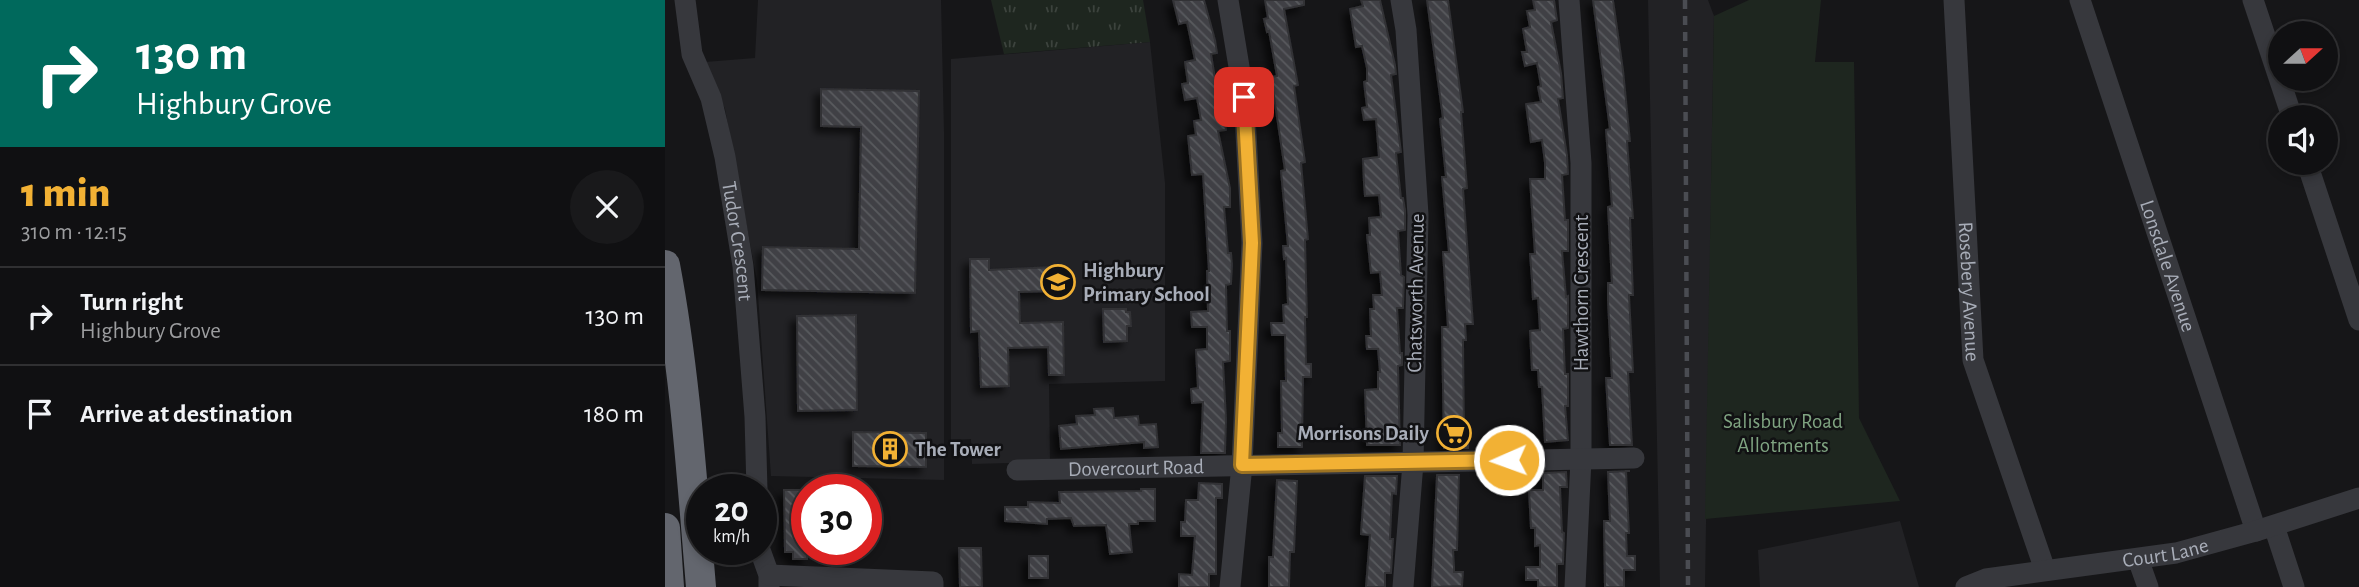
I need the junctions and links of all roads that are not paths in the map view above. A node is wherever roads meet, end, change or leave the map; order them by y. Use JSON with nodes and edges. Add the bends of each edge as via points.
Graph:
{"nodes":[{"id":1,"x":685,"y":0,"type":"edge"},
{"id":2,"x":1228,"y":0,"type":"edge"},
{"id":3,"x":1401,"y":0,"type":"edge"},
{"id":4,"x":1569,"y":0,"type":"edge"},
{"id":5,"x":1954,"y":0,"type":"edge"},
{"id":6,"x":2080,"y":0,"type":"edge"},
{"id":7,"x":2253,"y":0,"type":"edge"},
{"id":8,"x":2288,"y":105,"type":"edge"},
{"id":9,"x":2311,"y":175,"type":"edge"},
{"id":10,"x":665,"y":265,"type":"edge"},
{"id":11,"x":2359,"y":320,"type":"edge"},
{"id":12,"x":1581,"y":458,"type":"junction"},
{"id":13,"x":1634,"y":458,"type":"dead end"},
{"id":14,"x":1413,"y":463,"type":"junction"},
{"id":15,"x":1242,"y":465,"type":"junction"},
{"id":16,"x":1017,"y":470,"type":"dead end"},
{"id":17,"x":757,"y":474,"type":"edge"},
{"id":18,"x":2359,"y":498,"type":"edge"},
{"id":19,"x":665,"y":528,"type":"edge"},
{"id":20,"x":2265,"y":528,"type":"junction"},
{"id":21,"x":2138,"y":559,"type":"junction"},
{"id":22,"x":2045,"y":570,"type":"junction"},
{"id":23,"x":769,"y":581,"type":"edge"},
{"id":24,"x":818,"y":582,"type":"edge"},
{"id":25,"x":1979,"y":584,"type":"edge"},
{"id":26,"x":669,"y":587,"type":"edge"},
{"id":27,"x":701,"y":587,"type":"edge"},
{"id":28,"x":933,"y":587,"type":"edge"},
{"id":29,"x":1230,"y":587,"type":"edge"},
{"id":30,"x":1403,"y":587,"type":"edge"},
{"id":31,"x":1575,"y":587,"type":"edge"},
{"id":32,"x":2148,"y":587,"type":"edge"},
{"id":33,"x":2294,"y":587,"type":"edge"}],
"edges":[{"from":1,"to":17,"type":"street","name":"Tudor Crescent","via":[[692,54],[711,98],[725,157],[743,266]]},
{"from":2,"to":15,"type":"street","via":[[1244,97],[1252,243]]},
{"from":3,"to":14,"type":"street","name":"Chatsworth Avenue","via":[[1418,215]]},
{"from":4,"to":12,"type":"street","name":"Hawthorn Crescent","via":[[1581,163]]},
{"from":5,"to":22,"type":"street","name":"Rosebery Avenue","via":[[1973,360]]},
{"from":6,"to":20,"type":"street","name":"Lonsdale Avenue"},
{"from":7,"to":8,"type":"street"},
{"from":9,"to":11,"type":"street"},
{"from":10,"to":27,"type":"highway","via":[[691,456]]},
{"from":12,"to":13,"type":"street","name":"Dovercourt Road"},
{"from":12,"to":14,"type":"street","name":"Dovercourt Road"},
{"from":12,"to":31,"type":"street","name":"Hawthorn Crescent"},
{"from":14,"to":15,"type":"street","name":"Dovercourt Road"},
{"from":14,"to":30,"type":"street","name":"Chatsworth Avenue"},
{"from":15,"to":16,"type":"street","name":"Dovercourt Road"},
{"from":15,"to":29,"type":"street"},
{"from":18,"to":20,"type":"street","name":"Court Lane"},
{"from":19,"to":26,"type":"highway"},
{"from":20,"to":21,"type":"street","name":"Court Lane"},
{"from":20,"to":33,"type":"street","name":"Lonsdale Avenue"},
{"from":21,"to":22,"type":"street","name":"Court Lane"},
{"from":21,"to":32,"type":"street"},
{"from":22,"to":25,"type":"street","name":"Court Lane"},
{"from":23,"to":24,"type":"street"},
{"from":24,"to":28,"type":"street","via":[[933,582]]}]}
